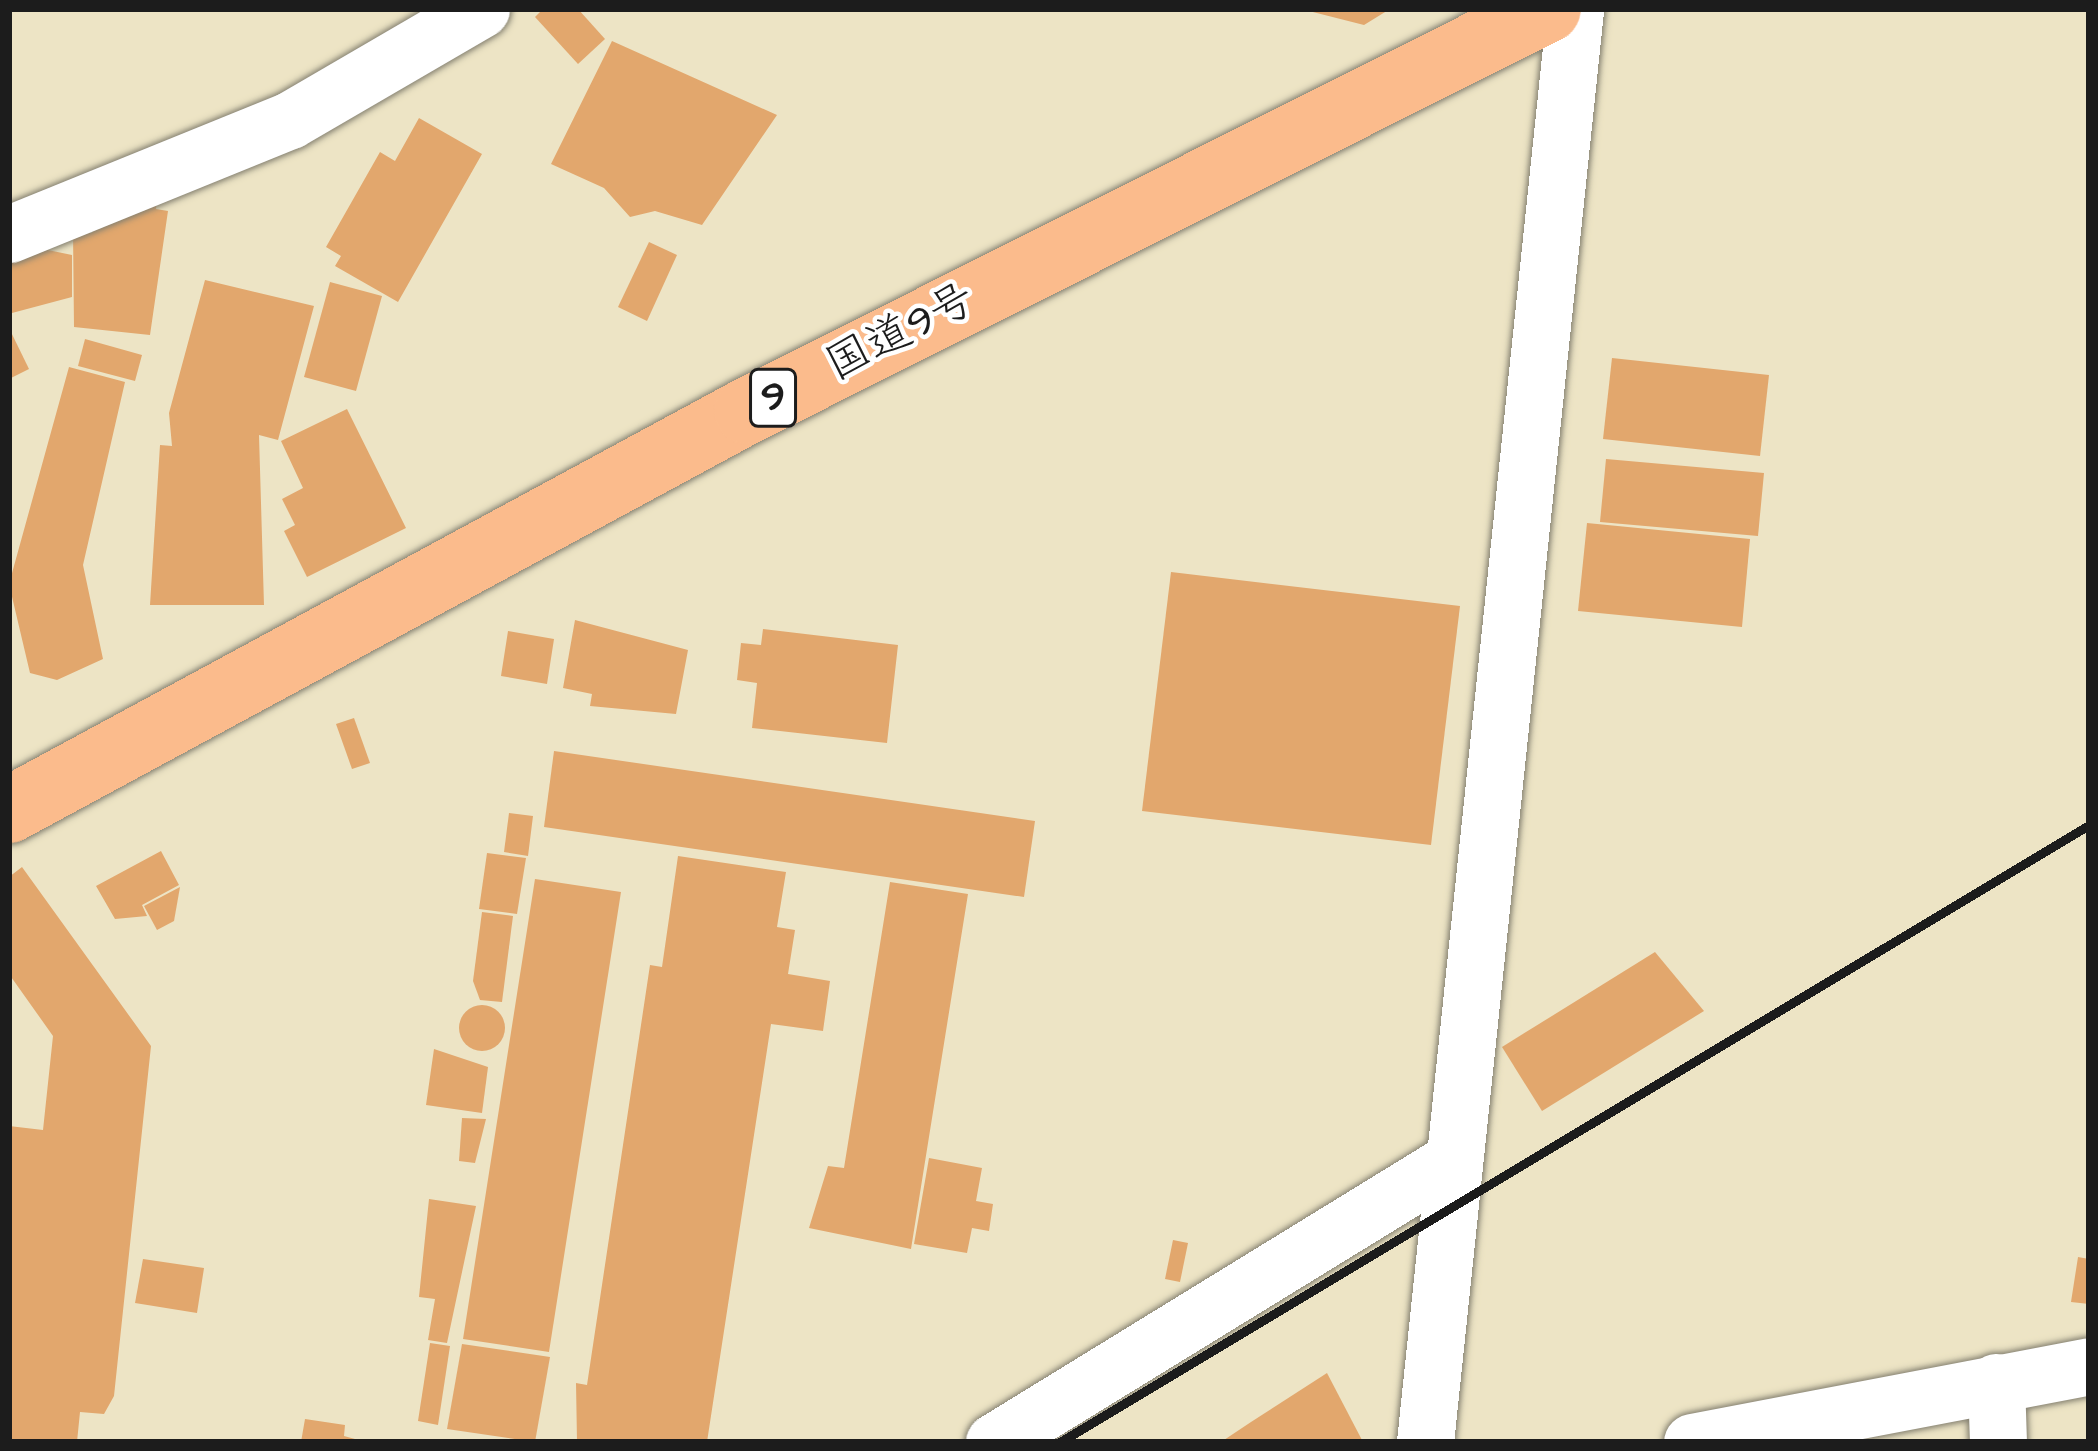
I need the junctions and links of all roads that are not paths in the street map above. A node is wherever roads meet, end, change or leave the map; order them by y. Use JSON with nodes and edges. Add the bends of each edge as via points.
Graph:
{"nodes":[{"id":1,"x":481,"y":9,"type":"edge"},
{"id":2,"x":1548,"y":9,"type":"edge"},
{"id":3,"x":1575,"y":9,"type":"edge"},
{"id":4,"x":9,"y":235,"type":"edge"},
{"id":5,"x":9,"y":810,"type":"edge"},
{"id":6,"x":1450,"y":1162,"type":"junction"},
{"id":7,"x":2089,"y":1366,"type":"edge"},
{"id":8,"x":1996,"y":1382,"type":"junction"},
{"id":9,"x":994,"y":1442,"type":"edge"},
{"id":10,"x":1425,"y":1442,"type":"edge"},
{"id":11,"x":1692,"y":1442,"type":"edge"},
{"id":12,"x":1998,"y":1442,"type":"edge"}],
"edges":[{"from":1,"to":4,"type":"street","via":[[290,120]]},
{"from":2,"to":5,"type":"highway","name":"国道9号","number":"9","via":[[747,411]]},
{"from":3,"to":6,"type":"street"},
{"from":6,"to":9,"type":"street"},
{"from":6,"to":10,"type":"street"},
{"from":7,"to":8,"type":"street"},
{"from":8,"to":11,"type":"street"},
{"from":8,"to":12,"type":"street"}]}
